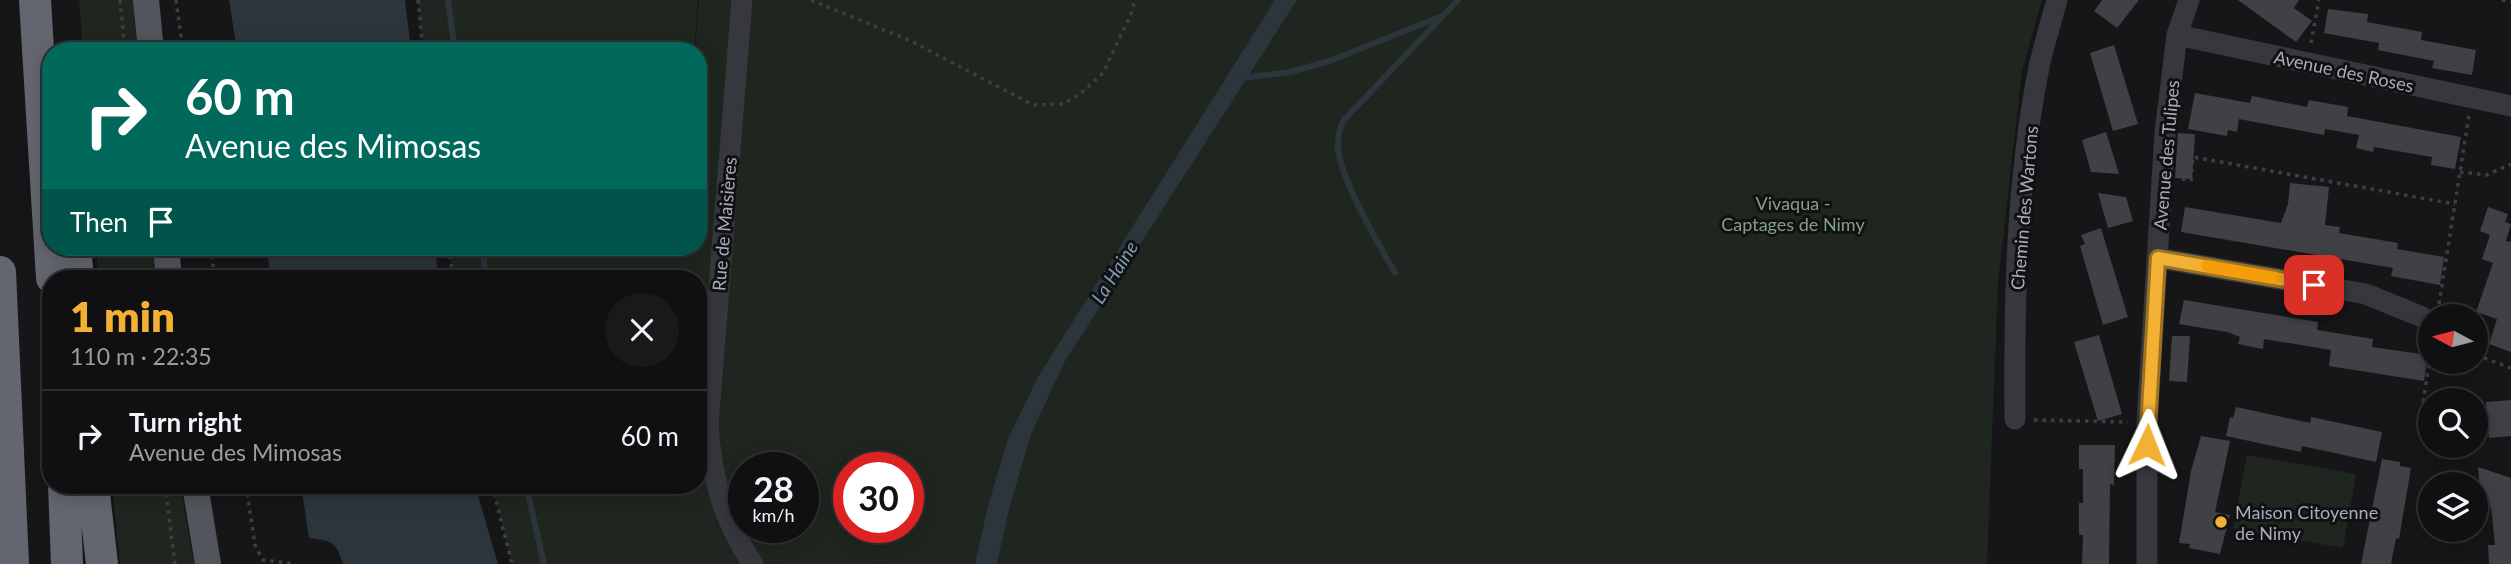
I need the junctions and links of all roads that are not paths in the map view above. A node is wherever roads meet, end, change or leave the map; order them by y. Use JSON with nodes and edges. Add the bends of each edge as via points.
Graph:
{"nodes":[{"id":1,"x":36,"y":0,"type":"edge"},
{"id":2,"x":146,"y":0,"type":"edge"},
{"id":3,"x":742,"y":0,"type":"edge"},
{"id":4,"x":2057,"y":0,"type":"edge"},
{"id":5,"x":2189,"y":0,"type":"edge"},
{"id":6,"x":2177,"y":35,"type":"junction"},
{"id":7,"x":44,"y":42,"type":"edge"},
{"id":8,"x":149,"y":42,"type":"edge"},
{"id":9,"x":42,"y":104,"type":"edge"},
{"id":10,"x":2511,"y":106,"type":"edge"},
{"id":11,"x":2158,"y":258,"type":"junction"},
{"id":12,"x":0,"y":272,"type":"edge"},
{"id":13,"x":2418,"y":308,"type":"edge"},
{"id":14,"x":2015,"y":419,"type":"road end"},
{"id":15,"x":64,"y":494,"type":"edge"},
{"id":16,"x":94,"y":494,"type":"edge"},
{"id":17,"x":196,"y":494,"type":"edge"},
{"id":18,"x":13,"y":564,"type":"edge"},
{"id":19,"x":67,"y":564,"type":"edge"},
{"id":20,"x":102,"y":564,"type":"edge"},
{"id":21,"x":208,"y":564,"type":"edge"},
{"id":22,"x":753,"y":564,"type":"edge"},
{"id":23,"x":2147,"y":564,"type":"edge"}],
"edges":[{"from":1,"to":7,"type":"highway"},
{"from":1,"to":9,"type":"highway"},
{"from":2,"to":8,"type":"main road"},
{"from":3,"to":22,"type":"street","name":"Rue de Maisières","via":[[708,425],[716,488],[729,524]]},
{"from":4,"to":14,"type":"street","name":"Chemin des Wartons","via":[[2039,66],[2019,222]]},
{"from":5,"to":6,"type":"street","name":"Avenue des Tulipes"},
{"from":6,"to":10,"type":"street","name":"Avenue des Roses"},
{"from":6,"to":11,"type":"street","name":"Avenue des Tulipes"},
{"from":11,"to":13,"type":"street","via":[[2366,294]]},
{"from":11,"to":23,"type":"street","name":"Avenue des Tulipes","via":[[2147,422]]},
{"from":12,"to":18,"type":"highway"},
{"from":15,"to":19,"type":"highway"},
{"from":16,"to":20,"type":"highway"},
{"from":17,"to":21,"type":"main road"}]}
